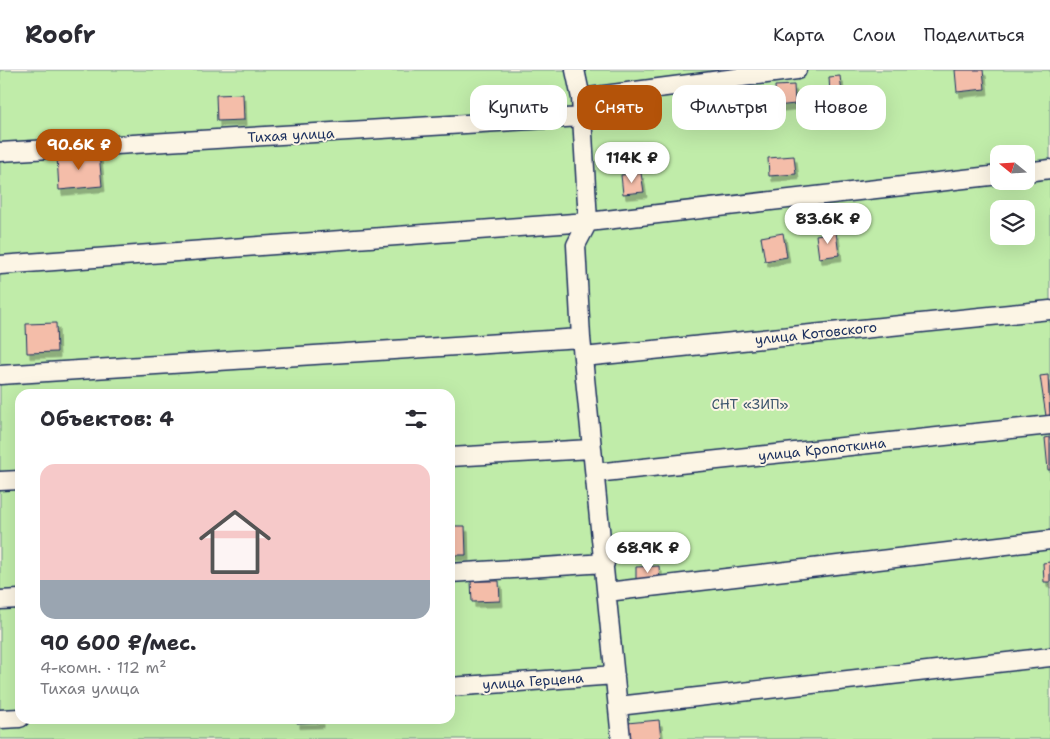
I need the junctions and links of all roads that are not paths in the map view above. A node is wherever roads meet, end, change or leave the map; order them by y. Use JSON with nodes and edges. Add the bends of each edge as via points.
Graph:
{"nodes":[{"id":1,"x":575,"y":70,"type":"edge"},
{"id":2,"x":797,"y":70,"type":"edge"},
{"id":3,"x":578,"y":85,"type":"edge"},
{"id":4,"x":662,"y":88,"type":"edge"},
{"id":5,"x":577,"y":117,"type":"edge"},
{"id":6,"x":583,"y":130,"type":"edge"},
{"id":7,"x":0,"y":152,"type":"edge"},
{"id":8,"x":1050,"y":169,"type":"edge"},
{"id":9,"x":1035,"y":171,"type":"edge"},
{"id":10,"x":990,"y":176,"type":"edge"},
{"id":11,"x":588,"y":222,"type":"junction"},
{"id":12,"x":0,"y":265,"type":"edge"},
{"id":13,"x":1050,"y":310,"type":"edge"},
{"id":14,"x":581,"y":338,"type":"junction"},
{"id":15,"x":583,"y":356,"type":"junction"},
{"id":16,"x":0,"y":375,"type":"edge"},
{"id":17,"x":1050,"y":425,"type":"edge"},
{"id":18,"x":591,"y":449,"type":"junction"},
{"id":19,"x":455,"y":457,"type":"edge"},
{"id":20,"x":595,"y":473,"type":"junction"},
{"id":21,"x":15,"y":480,"type":"edge"},
{"id":22,"x":0,"y":482,"type":"edge"},
{"id":23,"x":1050,"y":540,"type":"edge"},
{"id":24,"x":605,"y":563,"type":"junction"},
{"id":25,"x":455,"y":573,"type":"edge"},
{"id":26,"x":607,"y":592,"type":"junction"},
{"id":27,"x":15,"y":599,"type":"edge"},
{"id":28,"x":0,"y":600,"type":"edge"},
{"id":29,"x":1050,"y":657,"type":"edge"},
{"id":30,"x":615,"y":675,"type":"junction"},
{"id":31,"x":455,"y":687,"type":"edge"},
{"id":32,"x":618,"y":706,"type":"junction"},
{"id":33,"x":15,"y":718,"type":"edge"},
{"id":34,"x":0,"y":719,"type":"edge"},
{"id":35,"x":621,"y":739,"type":"edge"}],
"edges":[{"from":1,"to":3,"type":"street"},
{"from":2,"to":4,"type":"street"},
{"from":5,"to":7,"type":"street","name":"Тихая улица"},
{"from":6,"to":11,"type":"street"},
{"from":8,"to":9,"type":"street"},
{"from":10,"to":11,"type":"street"},
{"from":11,"to":12,"type":"street"},
{"from":11,"to":14,"type":"street","via":[[576,245]]},
{"from":13,"to":15,"type":"street","name":"улица Котовского"},
{"from":14,"to":15,"type":"street"},
{"from":14,"to":16,"type":"street"},
{"from":15,"to":18,"type":"street"},
{"from":17,"to":20,"type":"street","name":"улица Кропоткина"},
{"from":18,"to":19,"type":"street"},
{"from":18,"to":20,"type":"street"},
{"from":20,"to":24,"type":"street"},
{"from":21,"to":22,"type":"street"},
{"from":23,"to":26,"type":"street"},
{"from":24,"to":25,"type":"street"},
{"from":24,"to":26,"type":"street"},
{"from":26,"to":30,"type":"street"},
{"from":27,"to":28,"type":"street"},
{"from":29,"to":32,"type":"street"},
{"from":30,"to":31,"type":"street","name":"улица Герцена"},
{"from":30,"to":32,"type":"street"},
{"from":32,"to":35,"type":"street"},
{"from":33,"to":34,"type":"street"}]}
